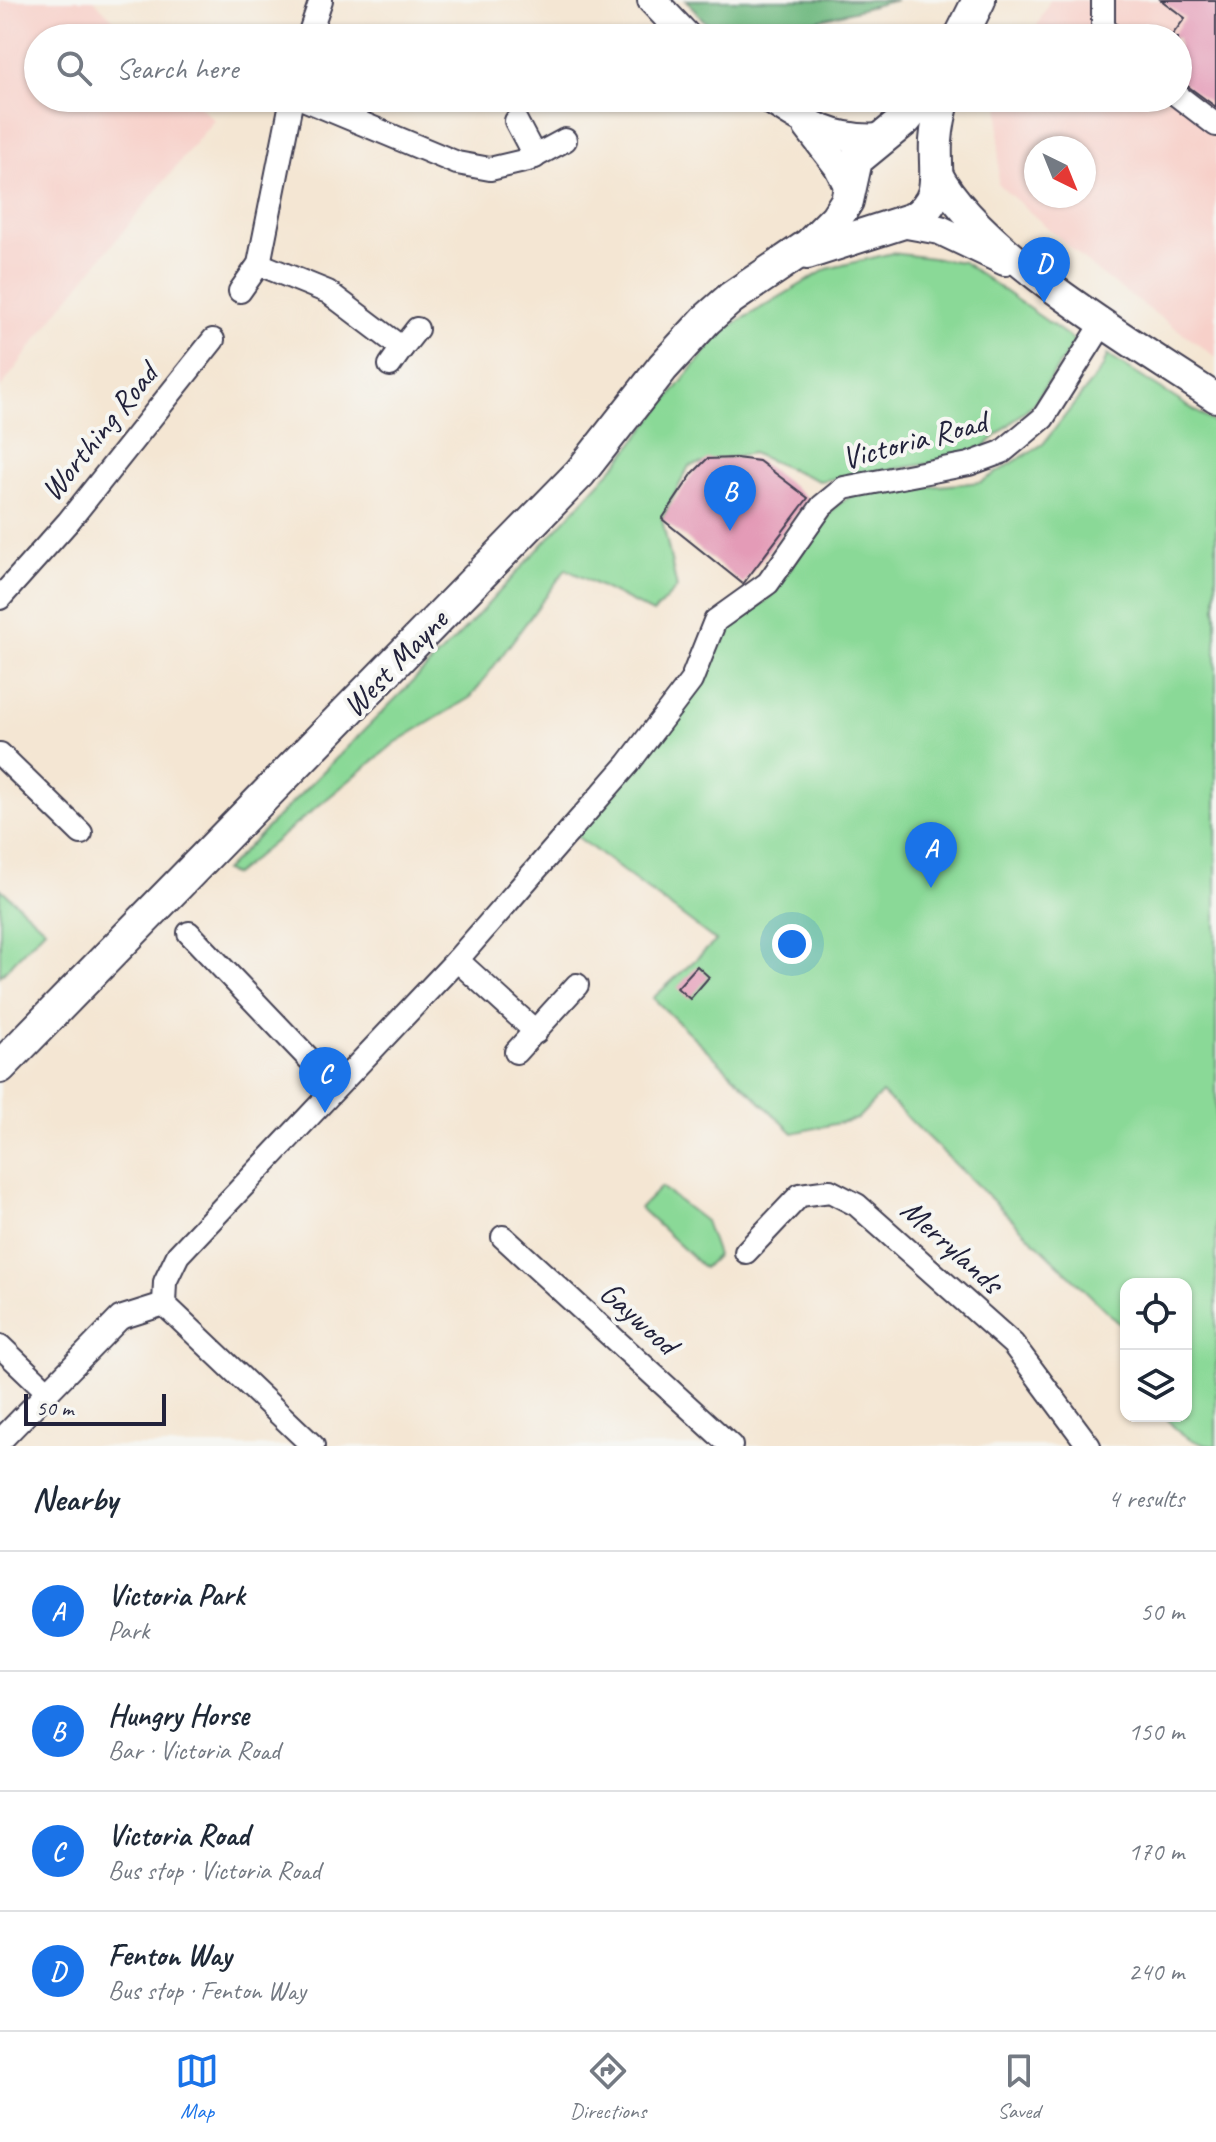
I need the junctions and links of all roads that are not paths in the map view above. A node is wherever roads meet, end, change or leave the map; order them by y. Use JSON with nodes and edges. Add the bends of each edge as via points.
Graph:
{"nodes":[{"id":1,"x":652,"y":0,"type":"edge"},
{"id":2,"x":979,"y":0,"type":"edge"},
{"id":3,"x":1103,"y":0,"type":"edge"},
{"id":4,"x":315,"y":2,"type":"edge"},
{"id":5,"x":311,"y":24,"type":"edge"},
{"id":6,"x":675,"y":24,"type":"edge"},
{"id":7,"x":968,"y":24,"type":"edge"},
{"id":8,"x":1103,"y":24,"type":"edge"},
{"id":9,"x":1192,"y":107,"type":"edge"},
{"id":10,"x":289,"y":112,"type":"edge"},
{"id":11,"x":335,"y":112,"type":"edge"},
{"id":12,"x":789,"y":112,"type":"edge"},
{"id":13,"x":912,"y":112,"type":"edge"},
{"id":14,"x":941,"y":112,"type":"edge"},
{"id":15,"x":516,"y":121,"type":"dead end"},
{"id":16,"x":802,"y":121,"type":"junction"},
{"id":17,"x":1216,"y":125,"type":"edge"},
{"id":18,"x":882,"y":138,"type":"junction"},
{"id":19,"x":565,"y":140,"type":"dead end"},
{"id":20,"x":535,"y":157,"type":"junction"},
{"id":21,"x":937,"y":172,"type":"junction"},
{"id":22,"x":850,"y":189,"type":"junction"},
{"id":23,"x":901,"y":223,"type":"junction"},
{"id":24,"x":789,"y":260,"type":"junction"},
{"id":25,"x":259,"y":264,"type":"junction"},
{"id":26,"x":1055,"y":289,"type":"junction"},
{"id":27,"x":240,"y":291,"type":"dead end"},
{"id":28,"x":1103,"y":323,"type":"junction"},
{"id":29,"x":417,"y":329,"type":"dead end"},
{"id":30,"x":213,"y":340,"type":"dead end"},
{"id":31,"x":1216,"y":398,"type":"edge"},
{"id":32,"x":0,"y":598,"type":"edge"},
{"id":33,"x":0,"y":754,"type":"edge"},
{"id":34,"x":81,"y":833,"type":"dead end"},
{"id":35,"x":189,"y":933,"type":"dead end"},
{"id":36,"x":457,"y":960,"type":"junction"},
{"id":37,"x":577,"y":985,"type":"dead end"},
{"id":38,"x":536,"y":1032,"type":"junction"},
{"id":39,"x":516,"y":1052,"type":"dead end"},
{"id":40,"x":0,"y":1067,"type":"edge"},
{"id":41,"x":336,"y":1087,"type":"junction"},
{"id":42,"x":503,"y":1237,"type":"dead end"},
{"id":43,"x":746,"y":1252,"type":"dead end"},
{"id":44,"x":164,"y":1304,"type":"junction"},
{"id":45,"x":0,"y":1346,"type":"edge"},
{"id":46,"x":47,"y":1391,"type":"junction"},
{"id":47,"x":0,"y":1441,"type":"edge"},
{"id":48,"x":313,"y":1446,"type":"edge"},
{"id":49,"x":731,"y":1446,"type":"edge"},
{"id":50,"x":1089,"y":1446,"type":"edge"}],
"edges":[{"from":1,"to":6,"type":"street"},
{"from":2,"to":7,"type":"main road"},
{"from":3,"to":8,"type":"street"},
{"from":4,"to":5,"type":"street"},
{"from":9,"to":17,"type":"street"},
{"from":10,"to":25,"type":"street"},
{"from":11,"to":20,"type":"street","via":[[457,163],[490,169]]},
{"from":12,"to":16,"type":"street"},
{"from":13,"to":18,"type":"main road","name":"West Mayne"},
{"from":14,"to":21,"type":"main road","name":"West Mayne"},
{"from":15,"to":20,"type":"street"},
{"from":16,"to":18,"type":"street","via":[[834,135]]},
{"from":16,"to":22,"type":"street","via":[[828,150]]},
{"from":18,"to":21,"type":"main road","via":[[912,141]]},
{"from":18,"to":22,"type":"main road","name":"West Mayne","via":[[856,160]]},
{"from":19,"to":20,"type":"street"},
{"from":21,"to":23,"type":"main road","name":"West Mayne","via":[[932,202]]},
{"from":21,"to":26,"type":"street","via":[[973,219]]},
{"from":22,"to":23,"type":"main road","via":[[868,218]]},
{"from":22,"to":24,"type":"main road","name":"West Mayne","via":[[836,218]]},
{"from":23,"to":24,"type":"main road","name":"West Mayne"},
{"from":23,"to":26,"type":"street","via":[[940,230]]},
{"from":24,"to":40,"type":"main road","name":"West Mayne","via":[[706,320],[580,473]]},
{"from":25,"to":27,"type":"street"},
{"from":25,"to":29,"type":"street","via":[[328,292],[396,356]]},
{"from":26,"to":28,"type":"street"},
{"from":28,"to":31,"type":"street"},
{"from":28,"to":36,"type":"street","name":"Victoria Road","via":[[1043,418],[1002,452],[969,464],[844,488],[822,506],[768,583],[715,621],[691,681]]},
{"from":30,"to":32,"type":"street","name":"Worthing Road","via":[[68,522]]},
{"from":33,"to":34,"type":"street"},
{"from":35,"to":41,"type":"street"},
{"from":36,"to":38,"type":"street"},
{"from":36,"to":41,"type":"street","name":"Victoria Road"},
{"from":37,"to":38,"type":"street"},
{"from":38,"to":39,"type":"street"},
{"from":41,"to":44,"type":"street","name":"Victoria Road","via":[[178,1255],[165,1282]]},
{"from":42,"to":49,"type":"street","name":"Gaywood"},
{"from":43,"to":50,"type":"street","name":"Merrylands","via":[[800,1195],[830,1191],[857,1205],[1013,1344]]},
{"from":44,"to":46,"type":"street","via":[[120,1318]]},
{"from":44,"to":48,"type":"street"},
{"from":45,"to":46,"type":"street"},
{"from":46,"to":47,"type":"street"}]}
